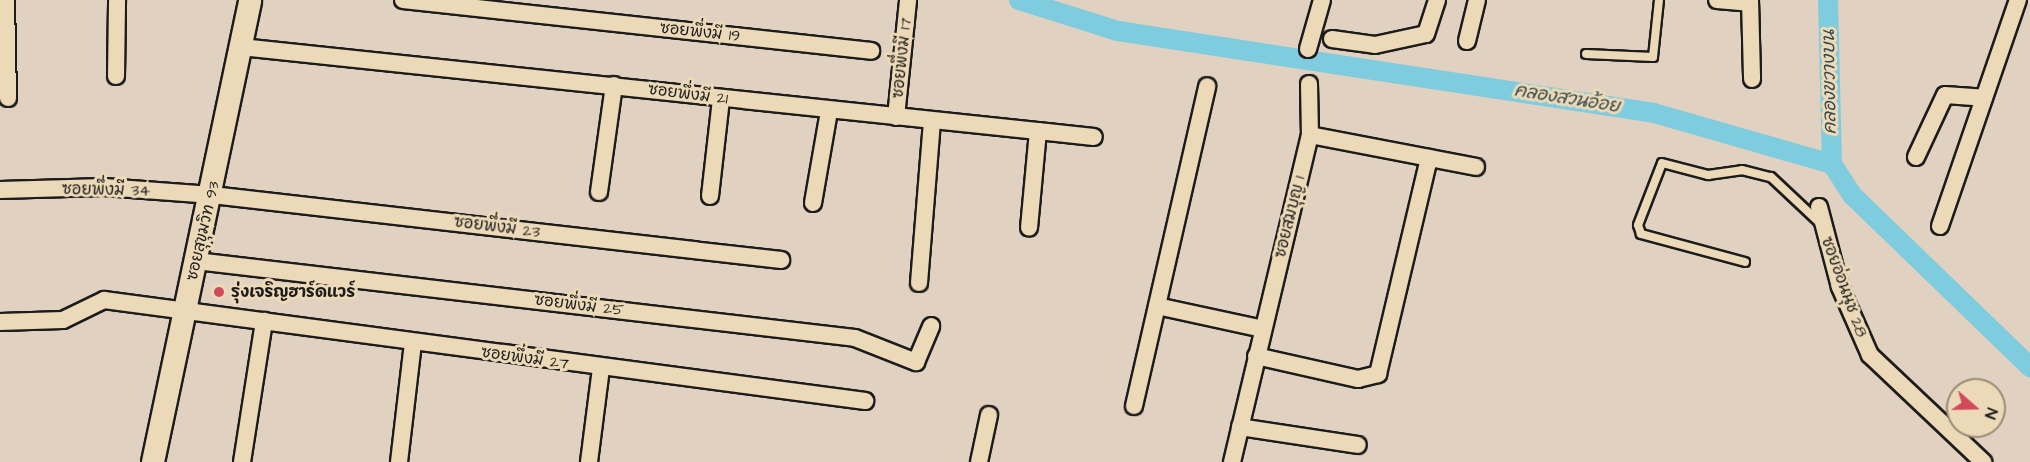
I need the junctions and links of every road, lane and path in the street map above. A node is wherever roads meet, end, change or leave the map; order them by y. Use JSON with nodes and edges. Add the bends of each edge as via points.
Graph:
{"nodes":[{"id":1,"x":6,"y":0,"type":"edge"},
{"id":2,"x":117,"y":0,"type":"edge"},
{"id":3,"x":250,"y":0,"type":"edge"},
{"id":4,"x":403,"y":0,"type":"edge"},
{"id":5,"x":908,"y":0,"type":"edge"},
{"id":6,"x":1322,"y":0,"type":"edge"},
{"id":7,"x":1437,"y":0,"type":"edge"},
{"id":8,"x":1477,"y":0,"type":"edge"},
{"id":9,"x":1659,"y":0,"type":"edge"},
{"id":10,"x":1717,"y":0,"type":"edge"},
{"id":11,"x":2018,"y":0,"type":"edge"},
{"id":12,"x":1750,"y":2,"type":"edge"},
{"id":13,"x":530,"y":6,"type":"edge"},
{"id":14,"x":1332,"y":39,"type":"dead end"},
{"id":15,"x":1467,"y":41,"type":"dead end"},
{"id":16,"x":241,"y":47,"type":"junction"},
{"id":17,"x":1308,"y":50,"type":"dead end"},
{"id":18,"x":871,"y":51,"type":"dead end"},
{"id":19,"x":1586,"y":54,"type":"dead end"},
{"id":20,"x":116,"y":76,"type":"dead end"},
{"id":21,"x":1752,"y":79,"type":"dead end"},
{"id":22,"x":1309,"y":84,"type":"dead end"},
{"id":23,"x":614,"y":85,"type":"junction"},
{"id":24,"x":1207,"y":86,"type":"dead end"},
{"id":25,"x":8,"y":98,"type":"dead end"},
{"id":26,"x":1984,"y":98,"type":"junction"},
{"id":27,"x":721,"y":99,"type":"junction"},
{"id":28,"x":829,"y":111,"type":"junction"},
{"id":29,"x":896,"y":117,"type":"junction"},
{"id":30,"x":932,"y":121,"type":"junction"},
{"id":31,"x":1038,"y":131,"type":"junction"},
{"id":32,"x":1310,"y":135,"type":"junction"},
{"id":33,"x":1094,"y":136,"type":"dead end"},
{"id":34,"x":1916,"y":157,"type":"dead end"},
{"id":35,"x":1429,"y":158,"type":"junction"},
{"id":36,"x":1476,"y":167,"type":"dead end"},
{"id":37,"x":0,"y":190,"type":"edge"},
{"id":38,"x":599,"y":192,"type":"dead end"},
{"id":39,"x":212,"y":195,"type":"junction"},
{"id":40,"x":710,"y":196,"type":"dead end"},
{"id":41,"x":813,"y":203,"type":"dead end"},
{"id":42,"x":1819,"y":207,"type":"dead end"},
{"id":43,"x":1821,"y":224,"type":"junction"},
{"id":44,"x":1940,"y":226,"type":"dead end"},
{"id":45,"x":1029,"y":228,"type":"dead end"},
{"id":46,"x":781,"y":260,"type":"dead end"},
{"id":47,"x":196,"y":261,"type":"junction"},
{"id":48,"x":1745,"y":262,"type":"dead end"},
{"id":49,"x":919,"y":283,"type":"dead end"},
{"id":50,"x":1157,"y":306,"type":"junction"},
{"id":51,"x":185,"y":307,"type":"junction"},
{"id":52,"x":264,"y":321,"type":"junction"},
{"id":53,"x":0,"y":322,"type":"edge"},
{"id":54,"x":931,"y":326,"type":"dead end"},
{"id":55,"x":1263,"y":329,"type":"junction"},
{"id":56,"x":413,"y":343,"type":"junction"},
{"id":57,"x":1256,"y":356,"type":"junction"},
{"id":58,"x":601,"y":368,"type":"junction"},
{"id":59,"x":865,"y":401,"type":"dead end"},
{"id":60,"x":1134,"y":406,"type":"dead end"},
{"id":61,"x":989,"y":415,"type":"dead end"},
{"id":62,"x":1240,"y":427,"type":"junction"},
{"id":63,"x":1358,"y":444,"type":"dead end"},
{"id":64,"x":153,"y":462,"type":"edge"},
{"id":65,"x":243,"y":462,"type":"edge"},
{"id":66,"x":399,"y":462,"type":"edge"},
{"id":67,"x":590,"y":462,"type":"edge"},
{"id":68,"x":979,"y":462,"type":"edge"},
{"id":69,"x":1232,"y":462,"type":"edge"},
{"id":70,"x":1983,"y":462,"type":"edge"}],
"edges":[{"from":1,"to":25,"type":"street"},
{"from":2,"to":20,"type":"street"},
{"from":3,"to":16,"type":"street","name":"ซอยสุขุมวิท 93"},
{"from":4,"to":13,"type":"street","name":"ซอยพึ่งมี 19"},
{"from":5,"to":29,"type":"street","name":"ซอยพึ่งมี 17"},
{"from":6,"to":17,"type":"street"},
{"from":7,"to":14,"type":"street","via":[[1426,34],[1375,45]]},
{"from":8,"to":15,"type":"street"},
{"from":9,"to":19,"type":"lane","via":[[1653,57]]},
{"from":10,"to":12,"type":"street"},
{"from":11,"to":26,"type":"street"},
{"from":12,"to":21,"type":"street"},
{"from":13,"to":18,"type":"street","name":"ซอยพึ่งมี 19"},
{"from":16,"to":23,"type":"street","name":"ซอยพึ่งมี 21"},
{"from":16,"to":39,"type":"street","name":"ซอยสุขุมวิท 93"},
{"from":22,"to":32,"type":"street","name":"ซอยสมบุญ 1"},
{"from":23,"to":27,"type":"street","name":"ซอยพึ่งมี 21"},
{"from":23,"to":38,"type":"street"},
{"from":24,"to":50,"type":"street"},
{"from":26,"to":34,"type":"street","via":[[1945,95]]},
{"from":26,"to":44,"type":"street"},
{"from":27,"to":28,"type":"street","name":"ซอยพึ่งมี 21"},
{"from":27,"to":40,"type":"street"},
{"from":28,"to":29,"type":"street","name":"ซอยพึ่งมี 21"},
{"from":28,"to":41,"type":"street"},
{"from":29,"to":30,"type":"street","name":"ซอยพึ่งมี 21"},
{"from":30,"to":31,"type":"street","name":"ซอยพึ่งมี 21"},
{"from":30,"to":49,"type":"street"},
{"from":31,"to":33,"type":"street","name":"ซอยพึ่งมี 21"},
{"from":31,"to":45,"type":"street"},
{"from":32,"to":35,"type":"street"},
{"from":32,"to":55,"type":"street","name":"ซอยสมบุญ 1"},
{"from":35,"to":36,"type":"street"},
{"from":35,"to":57,"type":"street","via":[[1378,374],[1358,380]]},
{"from":37,"to":39,"type":"street","name":"ซอยพึ่งมี 34","via":[[104,187]]},
{"from":39,"to":46,"type":"street","name":"ซอยพึ่งมี 23"},
{"from":39,"to":47,"type":"street","name":"ซอยสุขุมวิท 93"},
{"from":42,"to":43,"type":"street","name":"ซอยอ่อนนุช 28"},
{"from":43,"to":48,"type":"lane","via":[[1771,177],[1742,170],[1708,175],[1662,163],[1638,225],[1641,234]]},
{"from":43,"to":70,"type":"street","name":"ซอยอ่อนนุช 28","via":[[1870,355]]},
{"from":47,"to":51,"type":"street","name":"ซอยสุขุมวิท 93"},
{"from":47,"to":54,"type":"street","name":"ซอยพึ่งมี 25","via":[[855,338],[916,362]]},
{"from":50,"to":55,"type":"street"},
{"from":50,"to":60,"type":"street"},
{"from":51,"to":52,"type":"street","name":"ซอยพึ่งมี 27"},
{"from":51,"to":53,"type":"street","name":"ซอยพึ่งมี 27","via":[[104,300],[63,320]]},
{"from":51,"to":64,"type":"street","name":"ซอยสุขุมวิท 93"},
{"from":52,"to":56,"type":"street","name":"ซอยพึ่งมี 27"},
{"from":52,"to":65,"type":"street"},
{"from":55,"to":57,"type":"street","name":"ซอยสมบุญ 1"},
{"from":56,"to":58,"type":"street","name":"ซอยพึ่งมี 27"},
{"from":56,"to":66,"type":"street"},
{"from":57,"to":62,"type":"street","name":"ซอยสมบุญ 1"},
{"from":58,"to":59,"type":"street","name":"ซอยพึ่งมี 27"},
{"from":58,"to":67,"type":"street"},
{"from":61,"to":68,"type":"street"},
{"from":62,"to":63,"type":"street"},
{"from":62,"to":69,"type":"street","name":"ซอยสมบุญ 1"}]}
